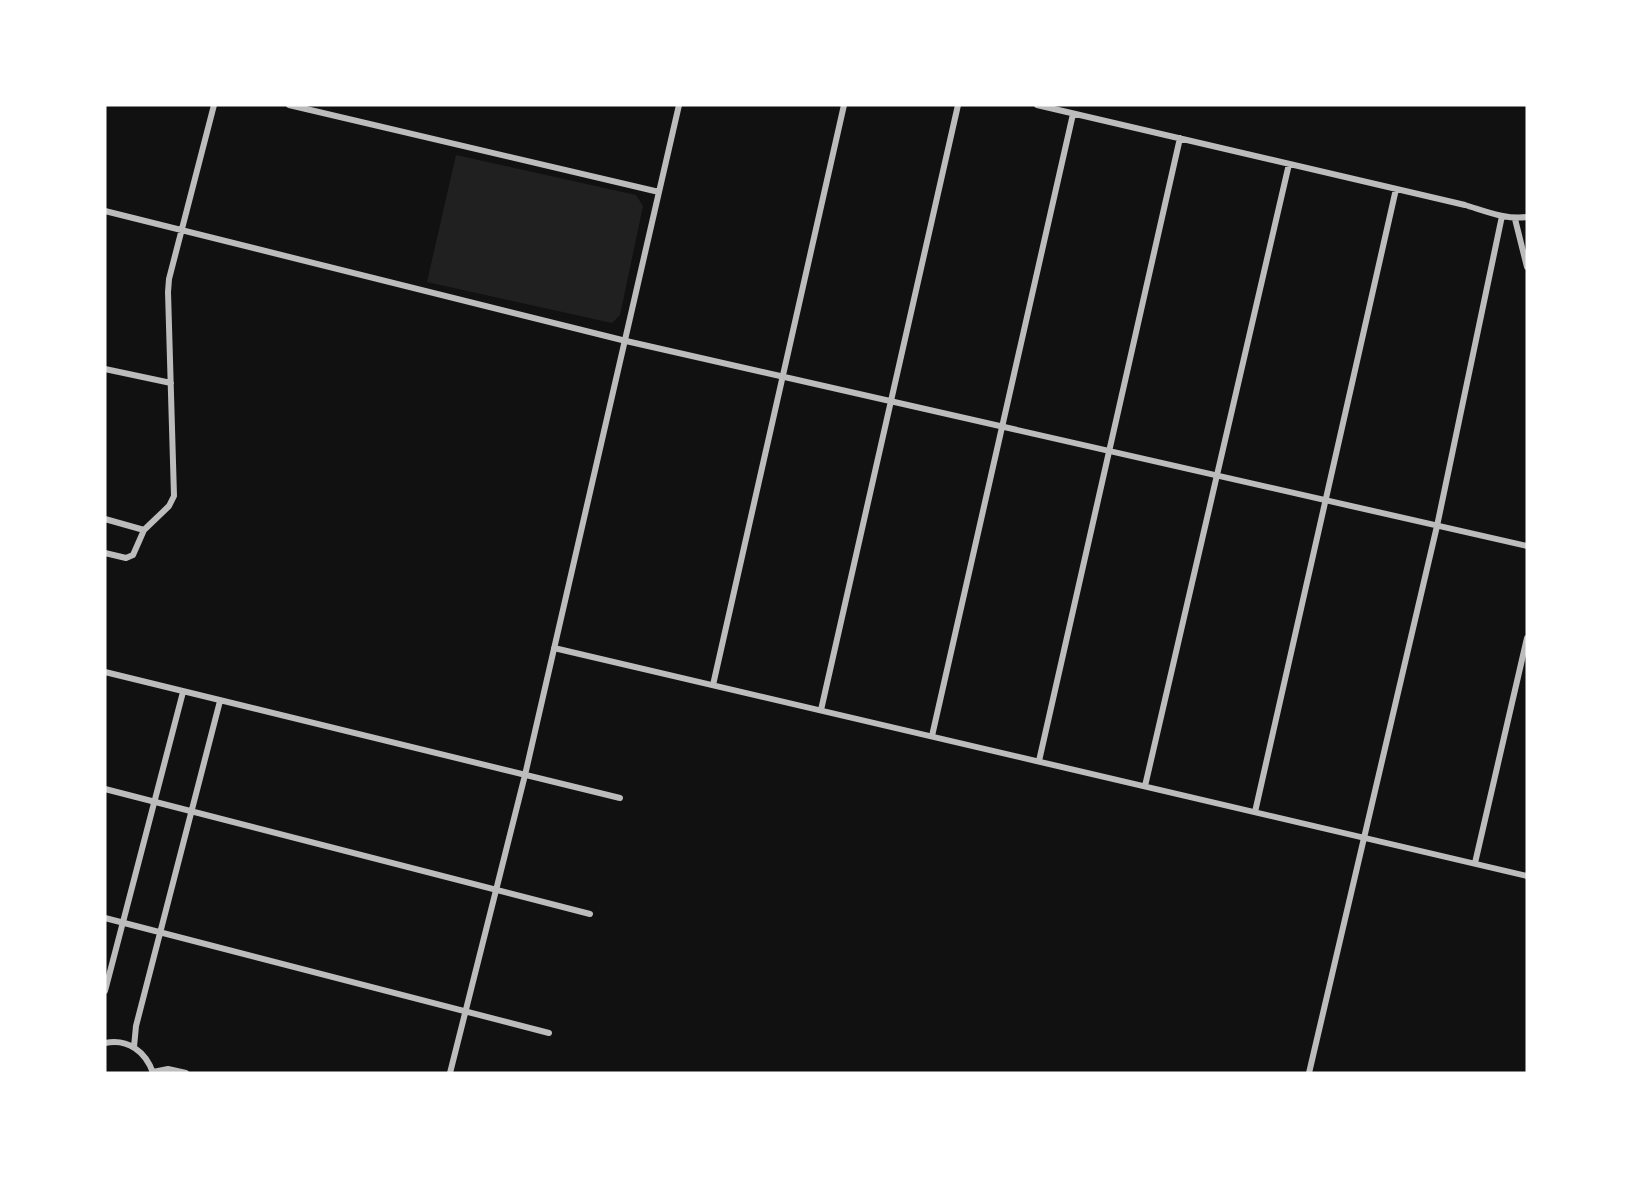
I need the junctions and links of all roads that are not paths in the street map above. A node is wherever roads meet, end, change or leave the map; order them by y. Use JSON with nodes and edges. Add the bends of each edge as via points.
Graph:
{"nodes":[{"id":1,"x":214,"y":105,"type":"edge"},
{"id":2,"x":289,"y":105,"type":"edge"},
{"id":3,"x":679,"y":105,"type":"edge"},
{"id":4,"x":844,"y":105,"type":"edge"},
{"id":5,"x":958,"y":105,"type":"edge"},
{"id":6,"x":1036,"y":105,"type":"edge"},
{"id":7,"x":1073,"y":114,"type":"junction"},
{"id":8,"x":1180,"y":138,"type":"junction"},
{"id":9,"x":1289,"y":164,"type":"junction"},
{"id":10,"x":1396,"y":189,"type":"junction"},
{"id":11,"x":658,"y":192,"type":"junction"},
{"id":12,"x":105,"y":211,"type":"edge"},
{"id":13,"x":1502,"y":216,"type":"junction"},
{"id":14,"x":1527,"y":217,"type":"edge"},
{"id":15,"x":1515,"y":219,"type":"junction"},
{"id":16,"x":182,"y":229,"type":"junction"},
{"id":17,"x":1527,"y":267,"type":"edge"},
{"id":18,"x":626,"y":341,"type":"junction"},
{"id":19,"x":105,"y":369,"type":"edge"},
{"id":20,"x":783,"y":376,"type":"junction"},
{"id":21,"x":171,"y":384,"type":"junction"},
{"id":22,"x":891,"y":401,"type":"junction"},
{"id":23,"x":1002,"y":426,"type":"junction"},
{"id":24,"x":1109,"y":451,"type":"junction"},
{"id":25,"x":1217,"y":475,"type":"junction"},
{"id":26,"x":1325,"y":500,"type":"junction"},
{"id":27,"x":105,"y":519,"type":"edge"},
{"id":28,"x":1437,"y":526,"type":"junction"},
{"id":29,"x":144,"y":530,"type":"junction"},
{"id":30,"x":1527,"y":546,"type":"edge"},
{"id":31,"x":105,"y":553,"type":"edge"},
{"id":32,"x":1527,"y":638,"type":"edge"},
{"id":33,"x":554,"y":648,"type":"junction"},
{"id":34,"x":105,"y":672,"type":"edge"},
{"id":35,"x":713,"y":685,"type":"junction"},
{"id":36,"x":183,"y":692,"type":"junction"},
{"id":37,"x":220,"y":701,"type":"junction"},
{"id":38,"x":821,"y":710,"type":"junction"},
{"id":39,"x":932,"y":736,"type":"junction"},
{"id":40,"x":1040,"y":761,"type":"junction"},
{"id":41,"x":525,"y":775,"type":"junction"},
{"id":42,"x":1145,"y":786,"type":"junction"},
{"id":43,"x":105,"y":789,"type":"edge"},
{"id":44,"x":620,"y":798,"type":"dead end"},
{"id":45,"x":154,"y":801,"type":"junction"},
{"id":46,"x":192,"y":810,"type":"junction"},
{"id":47,"x":1255,"y":812,"type":"junction"},
{"id":48,"x":1365,"y":838,"type":"junction"},
{"id":49,"x":1474,"y":863,"type":"junction"},
{"id":50,"x":1527,"y":876,"type":"edge"},
{"id":51,"x":496,"y":890,"type":"junction"},
{"id":52,"x":590,"y":914,"type":"dead end"},
{"id":53,"x":105,"y":918,"type":"edge"},
{"id":54,"x":122,"y":923,"type":"junction"},
{"id":55,"x":160,"y":933,"type":"junction"},
{"id":56,"x":105,"y":991,"type":"edge"},
{"id":57,"x":465,"y":1011,"type":"junction"},
{"id":58,"x":549,"y":1033,"type":"dead end"},
{"id":59,"x":105,"y":1043,"type":"edge"},
{"id":60,"x":134,"y":1047,"type":"junction"},
{"id":61,"x":153,"y":1072,"type":"edge"},
{"id":62,"x":186,"y":1073,"type":"edge"},
{"id":63,"x":450,"y":1073,"type":"edge"},
{"id":64,"x":1309,"y":1073,"type":"edge"}],
"edges":[{"from":1,"to":16,"type":"street"},
{"from":2,"to":11,"type":"street"},
{"from":3,"to":11,"type":"street"},
{"from":4,"to":20,"type":"street"},
{"from":5,"to":22,"type":"street"},
{"from":6,"to":7,"type":"street"},
{"from":7,"to":8,"type":"street"},
{"from":7,"to":23,"type":"street"},
{"from":8,"to":9,"type":"street"},
{"from":8,"to":24,"type":"street"},
{"from":9,"to":10,"type":"street"},
{"from":9,"to":25,"type":"street"},
{"from":10,"to":13,"type":"street"},
{"from":10,"to":26,"type":"street"},
{"from":11,"to":18,"type":"street"},
{"from":12,"to":16,"type":"street"},
{"from":13,"to":15,"type":"street"},
{"from":13,"to":28,"type":"street"},
{"from":14,"to":15,"type":"street"},
{"from":15,"to":17,"type":"street"},
{"from":16,"to":18,"type":"street"},
{"from":16,"to":21,"type":"street","via":[[168,292]]},
{"from":18,"to":20,"type":"street"},
{"from":18,"to":33,"type":"street"},
{"from":19,"to":21,"type":"street"},
{"from":20,"to":22,"type":"street"},
{"from":20,"to":35,"type":"street"},
{"from":21,"to":29,"type":"street","via":[[174,496]]},
{"from":22,"to":23,"type":"street"},
{"from":22,"to":38,"type":"street"},
{"from":23,"to":24,"type":"street"},
{"from":23,"to":39,"type":"street"},
{"from":24,"to":25,"type":"street"},
{"from":24,"to":40,"type":"street"},
{"from":25,"to":26,"type":"street"},
{"from":25,"to":42,"type":"street"},
{"from":26,"to":28,"type":"street"},
{"from":26,"to":47,"type":"street"},
{"from":27,"to":29,"type":"street"},
{"from":28,"to":30,"type":"street"},
{"from":28,"to":48,"type":"street"},
{"from":29,"to":31,"type":"street","via":[[133,555],[126,558]]},
{"from":32,"to":49,"type":"street"},
{"from":33,"to":35,"type":"street"},
{"from":33,"to":41,"type":"street"},
{"from":34,"to":36,"type":"street"},
{"from":35,"to":38,"type":"street"},
{"from":36,"to":37,"type":"street"},
{"from":36,"to":45,"type":"street"},
{"from":37,"to":41,"type":"street"},
{"from":37,"to":46,"type":"street"},
{"from":38,"to":39,"type":"street"},
{"from":39,"to":40,"type":"street"},
{"from":40,"to":42,"type":"street"},
{"from":41,"to":44,"type":"street"},
{"from":41,"to":51,"type":"street"},
{"from":42,"to":47,"type":"street"},
{"from":43,"to":45,"type":"street"},
{"from":45,"to":46,"type":"street"},
{"from":45,"to":54,"type":"street"},
{"from":46,"to":51,"type":"street"},
{"from":46,"to":55,"type":"street"},
{"from":47,"to":48,"type":"street"},
{"from":48,"to":49,"type":"street"},
{"from":48,"to":64,"type":"street"},
{"from":49,"to":50,"type":"street"},
{"from":51,"to":52,"type":"street"},
{"from":51,"to":57,"type":"street"},
{"from":53,"to":54,"type":"street"},
{"from":54,"to":55,"type":"street"},
{"from":54,"to":56,"type":"street"},
{"from":55,"to":57,"type":"street"},
{"from":55,"to":60,"type":"street"},
{"from":57,"to":58,"type":"street"},
{"from":57,"to":63,"type":"street"},
{"from":59,"to":60,"type":"street"},
{"from":60,"to":61,"type":"street"},
{"from":61,"to":62,"type":"street","via":[[168,1069]]}]}
